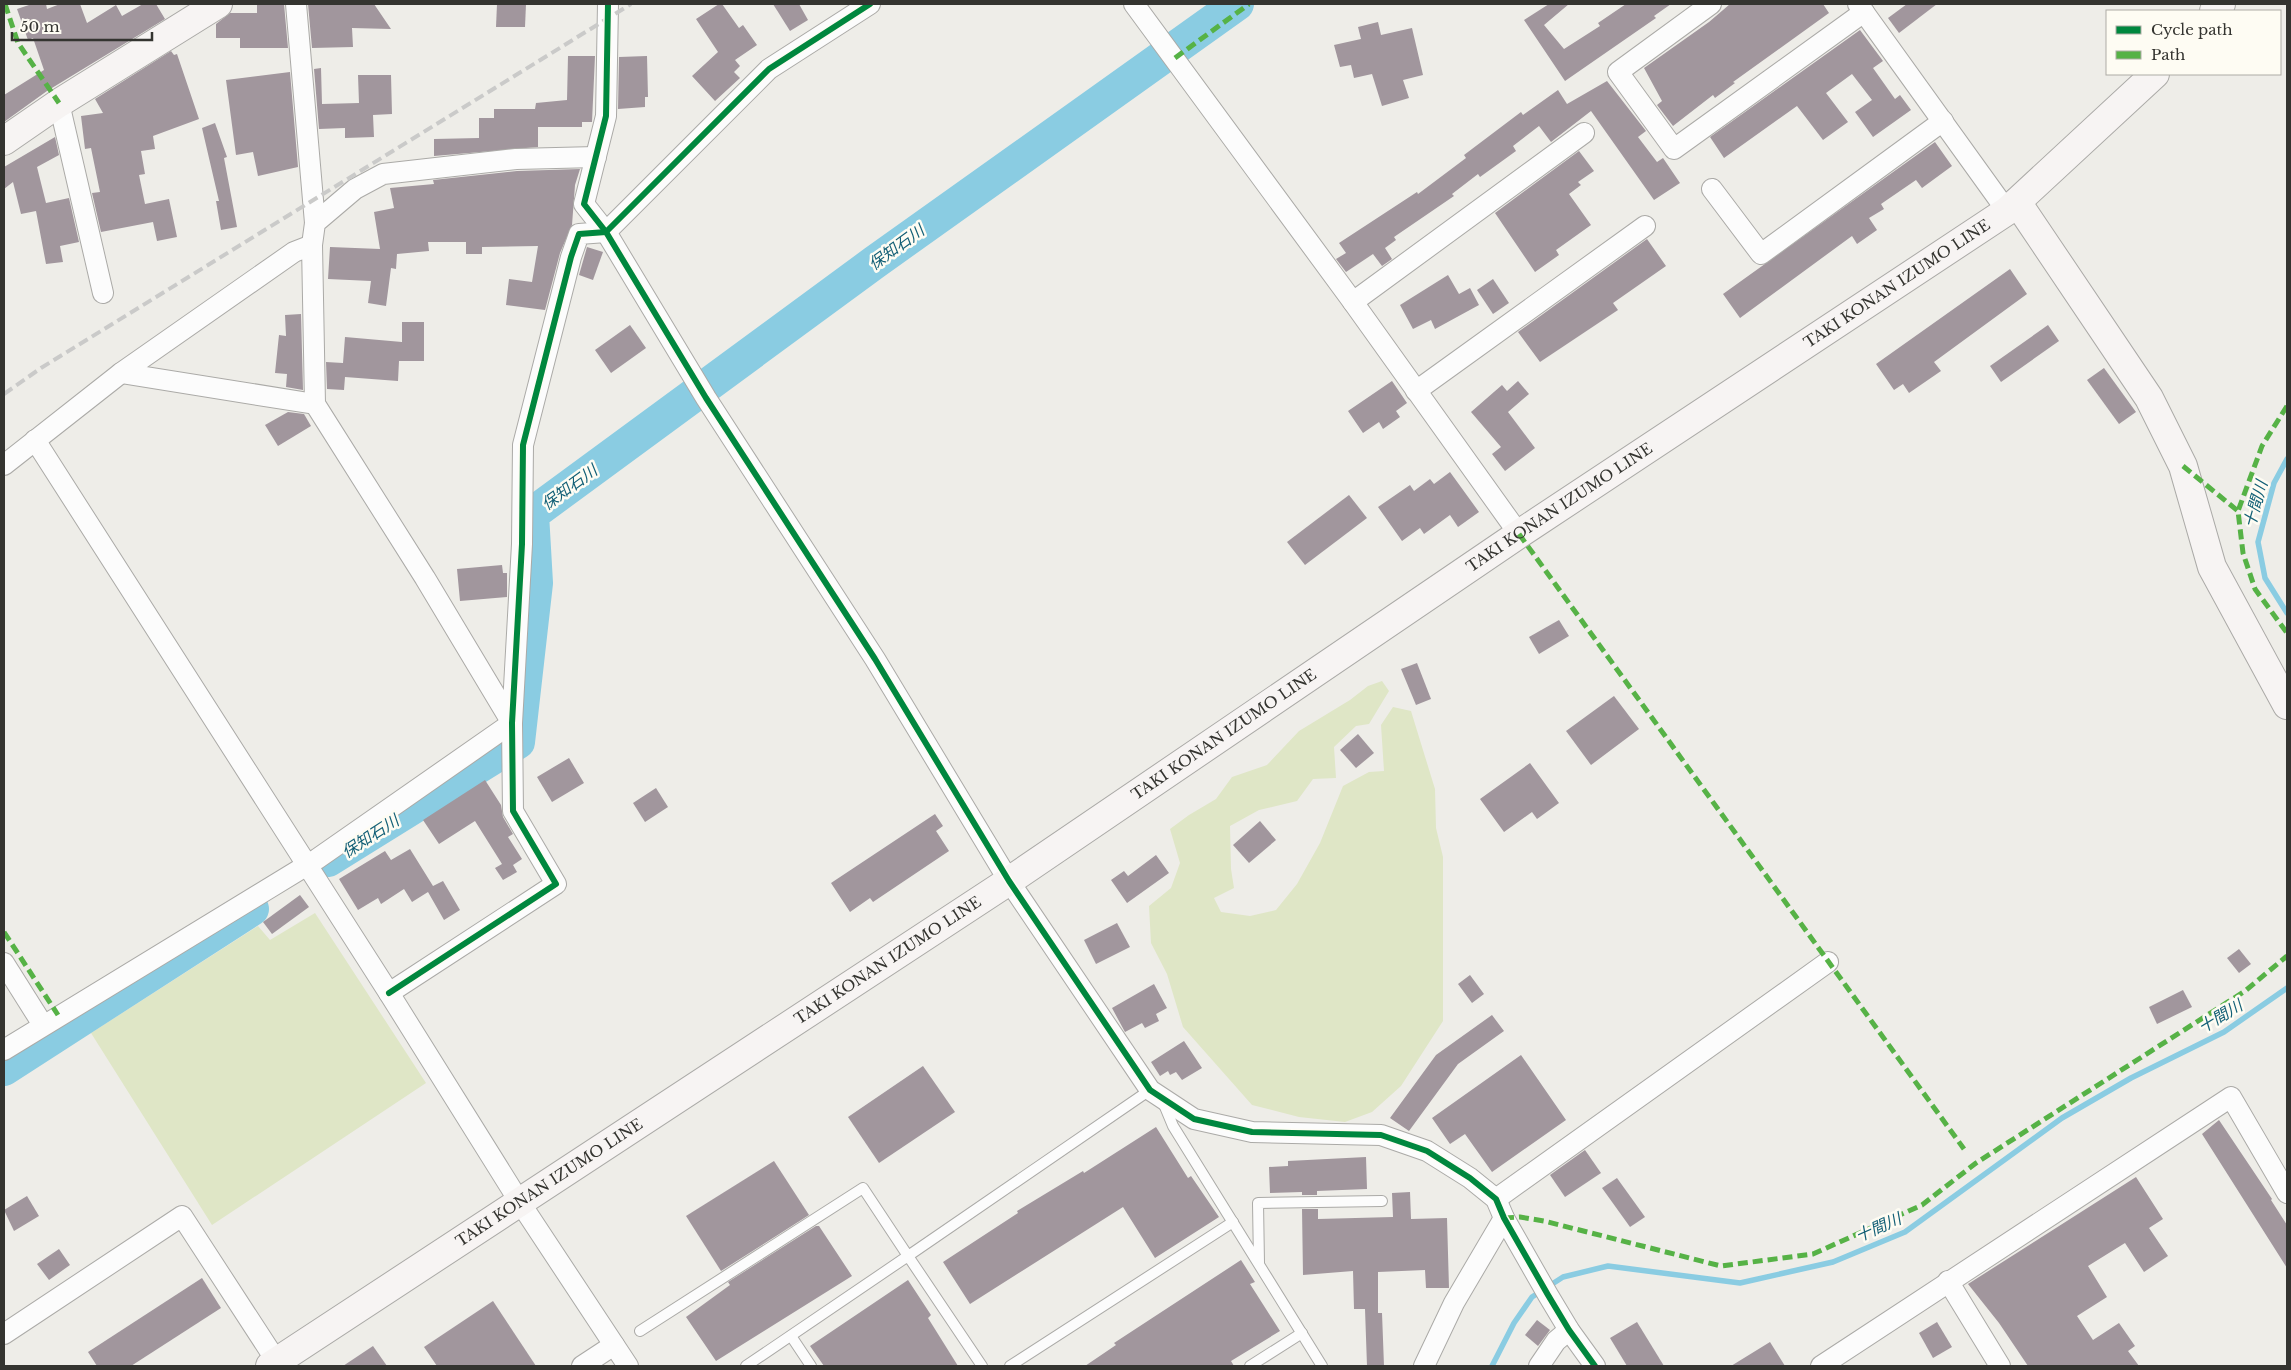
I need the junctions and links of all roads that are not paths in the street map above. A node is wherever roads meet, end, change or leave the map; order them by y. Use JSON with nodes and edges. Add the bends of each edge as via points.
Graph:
{"nodes":[{"id":1,"x":218,"y":4,"type":"edge"},
{"id":2,"x":296,"y":4,"type":"edge"},
{"id":3,"x":608,"y":4,"type":"edge"},
{"id":4,"x":870,"y":4,"type":"edge"},
{"id":5,"x":1134,"y":4,"type":"edge"},
{"id":6,"x":1711,"y":4,"type":"edge"},
{"id":7,"x":1861,"y":8,"type":"edge"},
{"id":8,"x":2154,"y":75,"type":"edge"},
{"id":9,"x":59,"y":103,"type":"junction"},
{"id":10,"x":1943,"y":121,"type":"junction"},
{"id":11,"x":1584,"y":133,"type":"dead end"},
{"id":12,"x":4,"y":141,"type":"edge"},
{"id":13,"x":596,"y":157,"type":"junction"},
{"id":14,"x":1712,"y":189,"type":"dead end"},
{"id":15,"x":2012,"y":207,"type":"junction"},
{"id":16,"x":315,"y":223,"type":"junction"},
{"id":17,"x":1645,"y":226,"type":"dead end"},
{"id":18,"x":606,"y":232,"type":"junction"},
{"id":19,"x":312,"y":244,"type":"junction"},
{"id":20,"x":103,"y":293,"type":"dead end"},
{"id":21,"x":1353,"y":302,"type":"junction"},
{"id":22,"x":121,"y":373,"type":"junction"},
{"id":23,"x":1416,"y":391,"type":"junction"},
{"id":24,"x":315,"y":404,"type":"junction"},
{"id":25,"x":35,"y":440,"type":"junction"},
{"id":26,"x":4,"y":465,"type":"edge"},
{"id":27,"x":1519,"y":534,"type":"junction"},
{"id":28,"x":2287,"y":705,"type":"edge"},
{"id":29,"x":512,"y":723,"type":"junction"},
{"id":30,"x":307,"y":864,"type":"junction"},
{"id":31,"x":1009,"y":881,"type":"junction"},
{"id":32,"x":1828,"y":962,"type":"dead end"},
{"id":33,"x":4,"y":963,"type":"edge"},
{"id":34,"x":390,"y":993,"type":"junction"},
{"id":35,"x":43,"y":1025,"type":"junction"},
{"id":36,"x":4,"y":1050,"type":"edge"},
{"id":37,"x":1155,"y":1093,"type":"junction"},
{"id":38,"x":2287,"y":1193,"type":"edge"},
{"id":39,"x":1496,"y":1199,"type":"junction"},
{"id":40,"x":519,"y":1201,"type":"junction"},
{"id":41,"x":1382,"y":1201,"type":"dead end"},
{"id":42,"x":1504,"y":1218,"type":"junction"},
{"id":43,"x":1233,"y":1222,"type":"junction"},
{"id":44,"x":908,"y":1256,"type":"junction"},
{"id":45,"x":1259,"y":1264,"type":"junction"},
{"id":46,"x":1948,"y":1281,"type":"junction"},
{"id":47,"x":1569,"y":1330,"type":"junction"},
{"id":48,"x":640,"y":1331,"type":"dead end"},
{"id":49,"x":1302,"y":1333,"type":"junction"},
{"id":50,"x":4,"y":1334,"type":"edge"},
{"id":51,"x":791,"y":1336,"type":"junction"},
{"id":52,"x":614,"y":1344,"type":"junction"},
{"id":53,"x":274,"y":1364,"type":"edge"},
{"id":54,"x":582,"y":1366,"type":"edge"},
{"id":55,"x":628,"y":1366,"type":"edge"},
{"id":56,"x":746,"y":1366,"type":"edge"},
{"id":57,"x":811,"y":1366,"type":"edge"},
{"id":58,"x":982,"y":1366,"type":"edge"},
{"id":59,"x":1010,"y":1366,"type":"edge"},
{"id":60,"x":1250,"y":1366,"type":"edge"},
{"id":61,"x":1322,"y":1366,"type":"edge"},
{"id":62,"x":1424,"y":1366,"type":"edge"},
{"id":63,"x":1539,"y":1366,"type":"edge"},
{"id":64,"x":1595,"y":1366,"type":"edge"},
{"id":65,"x":1821,"y":1366,"type":"edge"},
{"id":66,"x":2000,"y":1366,"type":"edge"}],
"edges":[{"from":1,"to":9,"type":"main road"},
{"from":2,"to":16,"type":"street"},
{"from":3,"to":13,"type":"street","via":[[606,116]]},
{"from":4,"to":18,"type":"street","via":[[769,69]]},
{"from":5,"to":21,"type":"street"},
{"from":6,"to":7,"type":"street","via":[[1618,72],[1674,150]]},
{"from":7,"to":10,"type":"street"},
{"from":8,"to":15,"type":"main road","name":"TAKI KONAN IZUMO LINE"},
{"from":9,"to":12,"type":"main road"},
{"from":9,"to":20,"type":"street"},
{"from":10,"to":14,"type":"street","via":[[1761,254]]},
{"from":10,"to":15,"type":"street"},
{"from":11,"to":21,"type":"street"},
{"from":13,"to":16,"type":"street","via":[[516,159],[383,174],[355,189]]},
{"from":13,"to":18,"type":"street","via":[[584,204]]},
{"from":15,"to":27,"type":"main road","name":"TAKI KONAN IZUMO LINE"},
{"from":15,"to":28,"type":"main road","via":[[2149,398],[2183,466],[2212,567]]},
{"from":16,"to":19,"type":"street"},
{"from":17,"to":23,"type":"street"},
{"from":18,"to":29,"type":"street","via":[[579,234],[523,445],[522,544]]},
{"from":18,"to":31,"type":"street","via":[[706,398],[875,659]]},
{"from":19,"to":22,"type":"street","via":[[294,252]]},
{"from":19,"to":24,"type":"street"},
{"from":21,"to":23,"type":"street"},
{"from":22,"to":24,"type":"street"},
{"from":22,"to":25,"type":"street"},
{"from":23,"to":27,"type":"street"},
{"from":24,"to":29,"type":"street"},
{"from":25,"to":26,"type":"street"},
{"from":25,"to":30,"type":"street"},
{"from":27,"to":31,"type":"main road","name":"TAKI KONAN IZUMO LINE"},
{"from":29,"to":30,"type":"street"},
{"from":29,"to":34,"type":"street","via":[[512,811],[556,884]]},
{"from":30,"to":34,"type":"street"},
{"from":30,"to":35,"type":"street"},
{"from":31,"to":37,"type":"street"},
{"from":31,"to":40,"type":"main road","name":"TAKI KONAN IZUMO LINE"},
{"from":32,"to":39,"type":"street"},
{"from":33,"to":35,"type":"street"},
{"from":34,"to":40,"type":"street"},
{"from":35,"to":36,"type":"street"},
{"from":37,"to":39,"type":"street","via":[[1194,1119],[1252,1132],[1382,1135],[1427,1151]]},
{"from":37,"to":43,"type":"lane"},
{"from":37,"to":44,"type":"lane"},
{"from":38,"to":46,"type":"street","via":[[2231,1097]]},
{"from":39,"to":42,"type":"street"},
{"from":40,"to":52,"type":"street"},
{"from":40,"to":53,"type":"main road","name":"TAKI KONAN IZUMO LINE"},
{"from":41,"to":45,"type":"lane","via":[[1258,1203]]},
{"from":42,"to":47,"type":"street"},
{"from":42,"to":62,"type":"street","via":[[1454,1303]]},
{"from":43,"to":45,"type":"lane"},
{"from":43,"to":59,"type":"lane"},
{"from":44,"to":48,"type":"lane","via":[[863,1188]]},
{"from":44,"to":51,"type":"lane"},
{"from":44,"to":58,"type":"lane"},
{"from":45,"to":49,"type":"lane"},
{"from":46,"to":65,"type":"street"},
{"from":46,"to":66,"type":"street"},
{"from":47,"to":63,"type":"street","via":[[1556,1341]]},
{"from":47,"to":64,"type":"street"},
{"from":49,"to":60,"type":"lane"},
{"from":49,"to":61,"type":"lane"},
{"from":50,"to":53,"type":"street","via":[[182,1216]]},
{"from":51,"to":56,"type":"lane"},
{"from":51,"to":57,"type":"lane"},
{"from":52,"to":54,"type":"street"},
{"from":52,"to":55,"type":"street"}]}
